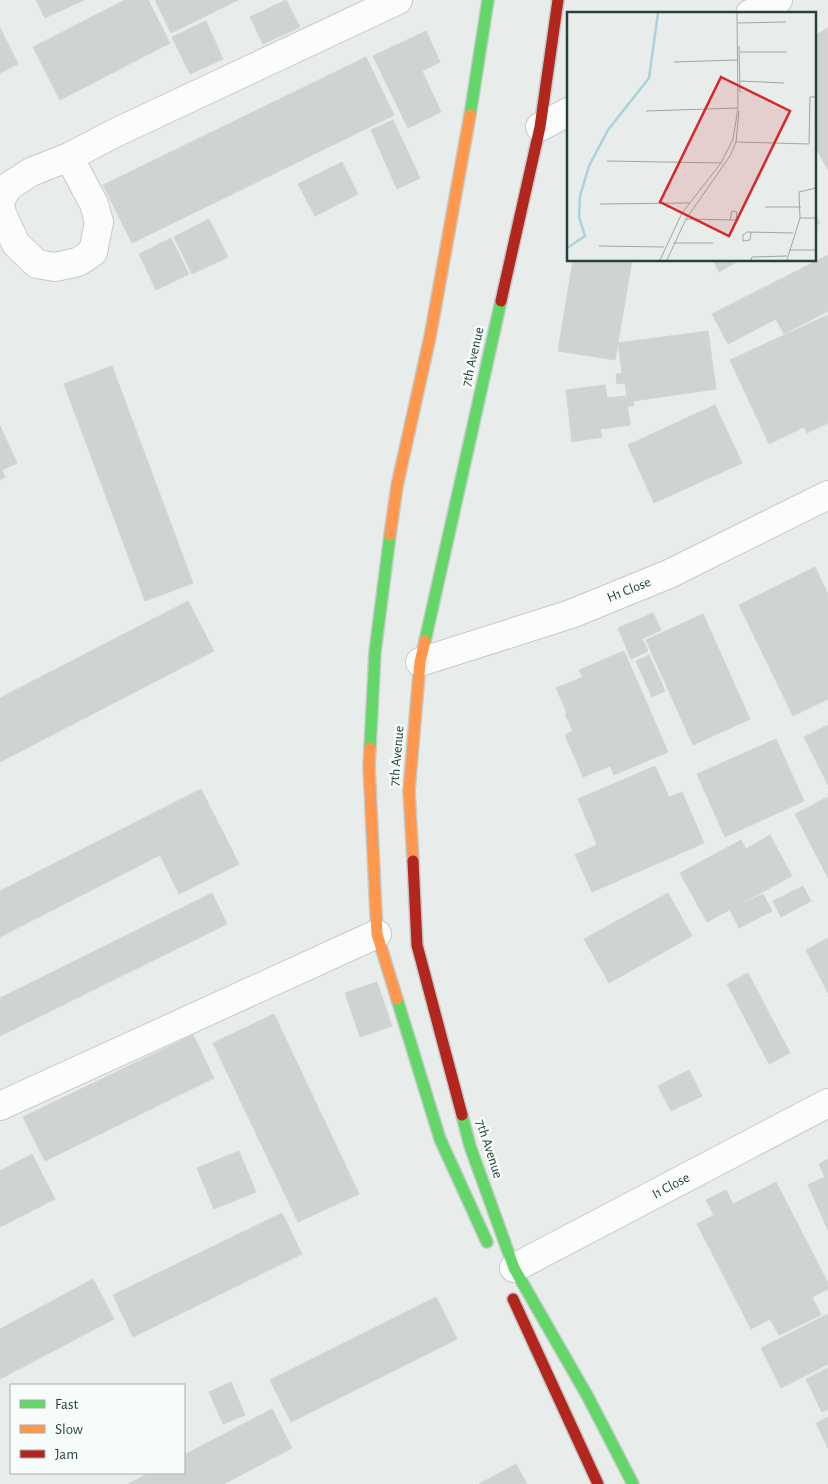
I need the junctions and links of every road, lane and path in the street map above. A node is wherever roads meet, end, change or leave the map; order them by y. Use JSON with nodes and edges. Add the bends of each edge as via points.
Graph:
{"nodes":[{"id":1,"x":398,"y":0,"type":"edge"},
{"id":2,"x":488,"y":0,"type":"edge"},
{"id":3,"x":558,"y":0,"type":"edge"},
{"id":4,"x":778,"y":0,"type":"edge"},
{"id":5,"x":754,"y":12,"type":"edge"},
{"id":6,"x":567,"y":113,"type":"edge"},
{"id":7,"x":540,"y":127,"type":"junction"},
{"id":8,"x":69,"y":157,"type":"junction"},
{"id":9,"x":0,"y":202,"type":"edge"},
{"id":10,"x":828,"y":496,"type":"edge"},
{"id":11,"x":420,"y":662,"type":"junction"},
{"id":12,"x":377,"y":934,"type":"junction"},
{"id":13,"x":828,"y":1103,"type":"edge"},
{"id":14,"x":0,"y":1106,"type":"edge"},
{"id":15,"x":490,"y":1248,"type":"dead end"},
{"id":16,"x":512,"y":1281,"type":"junction"},
{"id":17,"x":598,"y":1484,"type":"edge"},
{"id":18,"x":633,"y":1484,"type":"edge"}],
"edges":[{"from":1,"to":8,"type":"street"},
{"from":2,"to":12,"type":"main road","via":[[430,336],[398,486],[375,652],[370,766]]},
{"from":3,"to":7,"type":"main road","name":"7th Avenue"},
{"from":4,"to":5,"type":"street"},
{"from":6,"to":7,"type":"street"},
{"from":7,"to":11,"type":"main road","name":"7th Avenue"},
{"from":8,"to":9,"type":"street","via":[[31,172],[8,187]]},
{"from":8,"to":9,"type":"street","via":[[94,204],[99,222],[93,252],[78,262],[55,267],[37,264],[16,244]]},
{"from":10,"to":11,"type":"street","name":"H1 Close","via":[[670,574],[572,614]]},
{"from":11,"to":16,"type":"main road","name":"7th Avenue","via":[[409,791],[416,945],[470,1146]]},
{"from":12,"to":14,"type":"street"},
{"from":12,"to":15,"type":"main road","via":[[440,1138]]},
{"from":13,"to":16,"type":"street","name":"I1 Close"},
{"from":16,"to":17,"type":"main road"},
{"from":16,"to":18,"type":"main road","name":"7th Avenue","via":[[588,1397]]}]}
